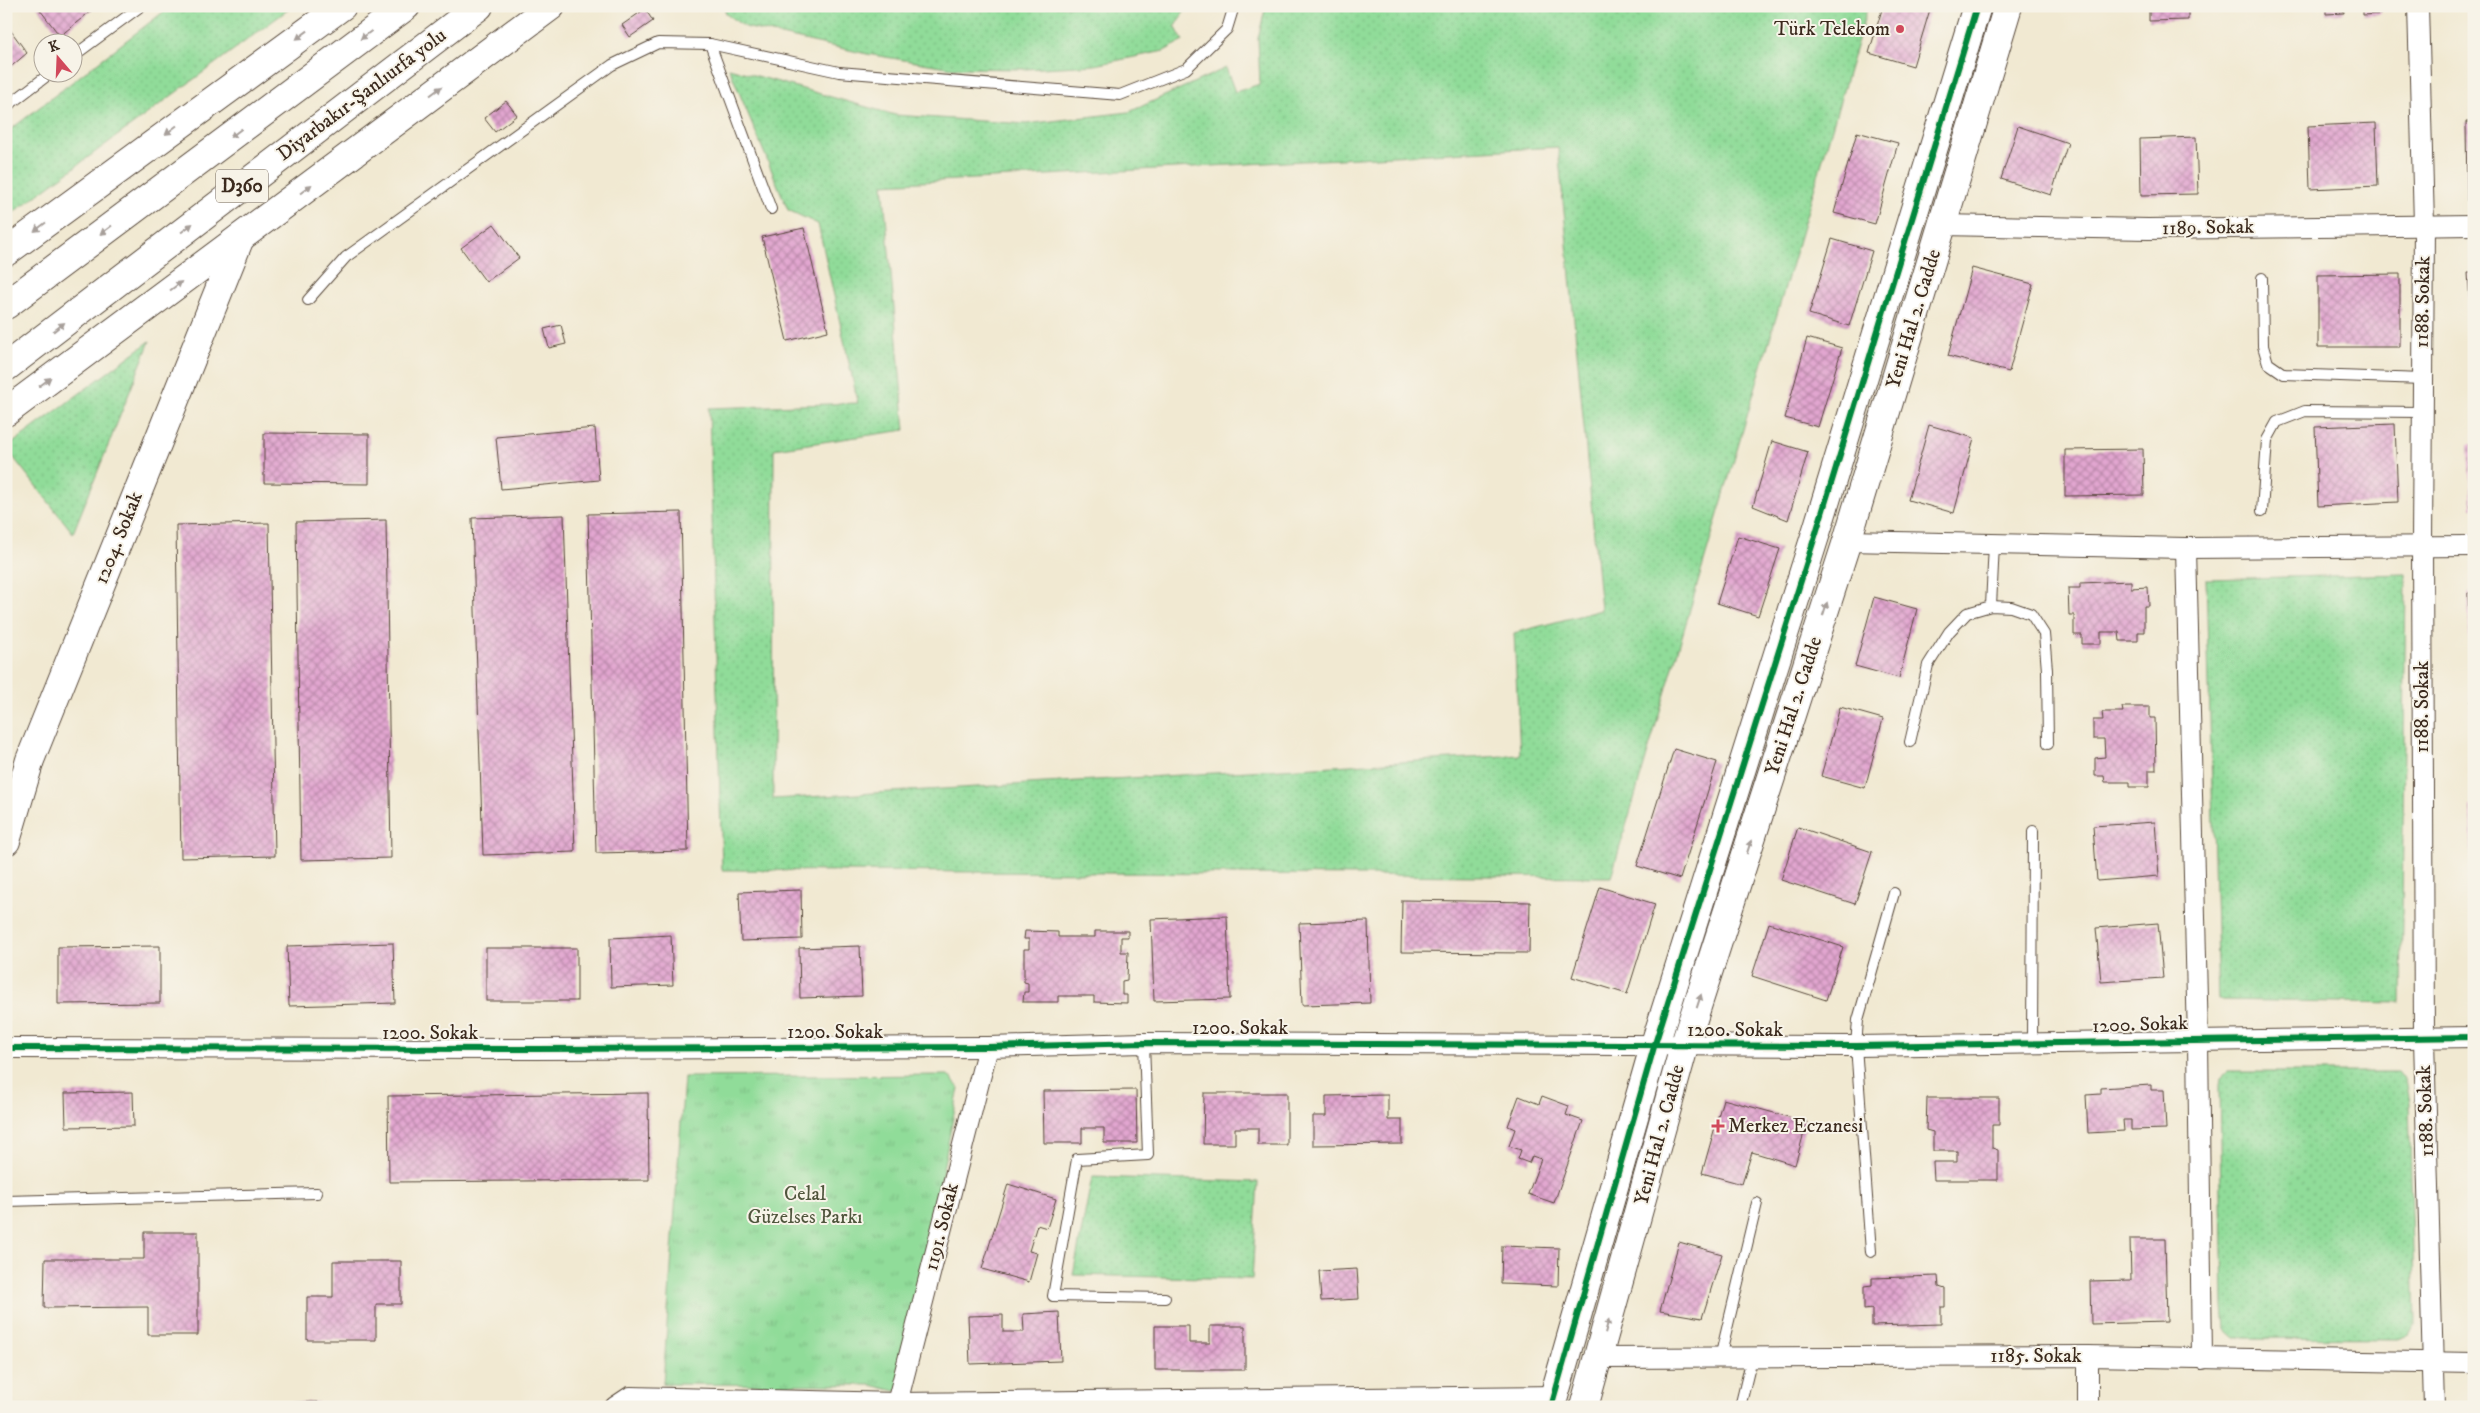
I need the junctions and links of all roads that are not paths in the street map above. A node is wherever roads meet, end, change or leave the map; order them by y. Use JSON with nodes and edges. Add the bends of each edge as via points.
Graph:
{"nodes":[{"id":1,"x":141,"y":6,"type":"edge"},
{"id":2,"x":342,"y":6,"type":"edge"},
{"id":3,"x":406,"y":6,"type":"edge"},
{"id":4,"x":479,"y":6,"type":"edge"},
{"id":5,"x":551,"y":6,"type":"edge"},
{"id":6,"x":1234,"y":6,"type":"edge"},
{"id":7,"x":1977,"y":6,"type":"edge"},
{"id":8,"x":2008,"y":6,"type":"edge"},
{"id":9,"x":2418,"y":6,"type":"edge"},
{"id":10,"x":710,"y":44,"type":"junction"},
{"id":11,"x":82,"y":50,"type":"edge"},
{"id":12,"x":39,"y":82,"type":"edge"},
{"id":13,"x":6,"y":107,"type":"edge"},
{"id":14,"x":771,"y":209,"type":"dead end"},
{"id":15,"x":2424,"y":224,"type":"junction"},
{"id":16,"x":1942,"y":225,"type":"junction"},
{"id":17,"x":2474,"y":225,"type":"edge"},
{"id":18,"x":240,"y":238,"type":"junction"},
{"id":19,"x":6,"y":252,"type":"edge"},
{"id":20,"x":2262,"y":278,"type":"dead end"},
{"id":21,"x":308,"y":300,"type":"dead end"},
{"id":22,"x":6,"y":305,"type":"edge"},
{"id":23,"x":6,"y":367,"type":"edge"},
{"id":24,"x":2423,"y":379,"type":"junction"},
{"id":25,"x":6,"y":412,"type":"edge"},
{"id":26,"x":2423,"y":412,"type":"junction"},
{"id":27,"x":2262,"y":511,"type":"dead end"},
{"id":28,"x":1847,"y":541,"type":"junction"},
{"id":29,"x":1994,"y":544,"type":"junction"},
{"id":30,"x":2422,"y":545,"type":"junction"},
{"id":31,"x":2474,"y":546,"type":"edge"},
{"id":32,"x":2186,"y":548,"type":"junction"},
{"id":33,"x":1991,"y":606,"type":"junction"},
{"id":34,"x":1910,"y":742,"type":"dead end"},
{"id":35,"x":2048,"y":744,"type":"dead end"},
{"id":36,"x":2032,"y":831,"type":"dead end"},
{"id":37,"x":6,"y":841,"type":"edge"},
{"id":38,"x":1894,"y":893,"type":"dead end"},
{"id":39,"x":2474,"y":1037,"type":"edge"},
{"id":40,"x":2424,"y":1039,"type":"junction"},
{"id":41,"x":2198,"y":1040,"type":"junction"},
{"id":42,"x":1144,"y":1044,"type":"junction"},
{"id":43,"x":2032,"y":1044,"type":"junction"},
{"id":44,"x":1684,"y":1046,"type":"junction"},
{"id":45,"x":1856,"y":1046,"type":"junction"},
{"id":46,"x":988,"y":1047,"type":"junction"},
{"id":47,"x":1654,"y":1047,"type":"junction"},
{"id":48,"x":6,"y":1048,"type":"edge"},
{"id":49,"x":317,"y":1193,"type":"dead end"},
{"id":50,"x":6,"y":1201,"type":"edge"},
{"id":51,"x":1757,"y":1203,"type":"dead end"},
{"id":52,"x":1871,"y":1252,"type":"dead end"},
{"id":53,"x":1165,"y":1298,"type":"dead end"},
{"id":54,"x":2088,"y":1356,"type":"junction"},
{"id":55,"x":1598,"y":1358,"type":"junction"},
{"id":56,"x":1720,"y":1358,"type":"junction"},
{"id":57,"x":1752,"y":1358,"type":"junction"},
{"id":58,"x":2202,"y":1359,"type":"junction"},
{"id":59,"x":2474,"y":1363,"type":"edge"},
{"id":60,"x":2433,"y":1364,"type":"junction"},
{"id":61,"x":1553,"y":1401,"type":"edge"},
{"id":62,"x":896,"y":1405,"type":"edge"},
{"id":63,"x":615,"y":1407,"type":"edge"},
{"id":64,"x":1584,"y":1407,"type":"edge"},
{"id":65,"x":1740,"y":1407,"type":"edge"},
{"id":66,"x":2088,"y":1407,"type":"edge"},
{"id":67,"x":2434,"y":1407,"type":"edge"}],
"edges":[{"from":1,"to":11,"type":"lane"},
{"from":2,"to":19,"type":"main road","one_way":true},
{"from":3,"to":22,"type":"main road","number":"D360","one_way":true},
{"from":23,"to":4,"type":"main road","name":"Diyarbakır-Şanlıurfa yolu","number":"D360","one_way":true},
{"from":18,"to":5,"type":"main road","one_way":true},
{"from":6,"to":10,"type":"lane","via":[[1227,29],[1186,69],[1120,95],[839,72]]},
{"from":7,"to":47,"type":"main road"},
{"from":8,"to":16,"type":"main road","name":"Yeni Hal 2. Cadde"},
{"from":9,"to":15,"type":"street","name":"1188. Sokak"},
{"from":10,"to":14,"type":"lane"},
{"from":10,"to":21,"type":"lane","via":[[658,43],[612,65],[346,257]]},
{"from":12,"to":13,"type":"lane"},
{"from":15,"to":16,"type":"street","name":"1189. Sokak","via":[[2148,229]]},
{"from":15,"to":17,"type":"street","name":"1189. Sokak"},
{"from":15,"to":24,"type":"street","name":"1188. Sokak"},
{"from":16,"to":28,"type":"main road","name":"Yeni Hal 2. Cadde"},
{"from":25,"to":18,"type":"main road","one_way":true},
{"from":18,"to":37,"type":"main road","name":"1204. Sokak","via":[[30,760]]},
{"from":20,"to":24,"type":"lane","via":[[2262,346],[2268,363],[2284,374]]},
{"from":24,"to":26,"type":"street","name":"1188. Sokak"},
{"from":26,"to":27,"type":"lane","via":[[2305,411],[2277,422],[2267,440]]},
{"from":26,"to":30,"type":"street","name":"1188. Sokak"},
{"from":28,"to":29,"type":"street"},
{"from":44,"to":28,"type":"main road","name":"Yeni Hal 2. Cadde","one_way":true},
{"from":29,"to":32,"type":"street"},
{"from":29,"to":33,"type":"lane"},
{"from":30,"to":31,"type":"street"},
{"from":30,"to":32,"type":"street"},
{"from":30,"to":40,"type":"street","name":"1188. Sokak"},
{"from":32,"to":41,"type":"street"},
{"from":33,"to":34,"type":"lane","via":[[1967,613],[1949,632],[1928,665]]},
{"from":33,"to":35,"type":"lane","via":[[2011,607],[2031,614],[2044,634]]},
{"from":36,"to":43,"type":"lane"},
{"from":38,"to":45,"type":"lane","via":[[1858,1020]]},
{"from":39,"to":40,"type":"street","name":"1200. Sokak"},
{"from":40,"to":41,"type":"street","name":"1200. Sokak"},
{"from":40,"to":60,"type":"street","name":"1188. Sokak"},
{"from":41,"to":43,"type":"street","name":"1200. Sokak"},
{"from":41,"to":58,"type":"street"},
{"from":42,"to":46,"type":"street","name":"1200. Sokak"},
{"from":42,"to":47,"type":"street","name":"1200. Sokak"},
{"from":42,"to":53,"type":"lane","via":[[1148,1154],[1077,1158],[1053,1296]]},
{"from":43,"to":45,"type":"street","name":"1200. Sokak"},
{"from":44,"to":45,"type":"street","name":"1200. Sokak"},
{"from":44,"to":47,"type":"street","name":"1200. Sokak"},
{"from":55,"to":44,"type":"main road","name":"Yeni Hal 2. Cadde","one_way":true},
{"from":45,"to":52,"type":"lane"},
{"from":46,"to":48,"type":"street","name":"1200. Sokak","via":[[536,1050]]},
{"from":46,"to":62,"type":"street","name":"1191. Sokak"},
{"from":47,"to":61,"type":"main road"},
{"from":49,"to":50,"type":"lane"},
{"from":51,"to":56,"type":"lane"},
{"from":54,"to":57,"type":"street","name":"1185. Sokak"},
{"from":54,"to":58,"type":"street","name":"1185. Sokak"},
{"from":54,"to":66,"type":"street"},
{"from":55,"to":56,"type":"street","name":"1185. Sokak"},
{"from":55,"to":64,"type":"main road","name":"Yeni Hal 2. Cadde"},
{"from":56,"to":57,"type":"street","name":"1185. Sokak"},
{"from":57,"to":65,"type":"lane"},
{"from":58,"to":60,"type":"street","name":"1185. Sokak"},
{"from":59,"to":60,"type":"street","name":"1185. Sokak"},
{"from":60,"to":67,"type":"street","name":"1188. Sokak"},
{"from":61,"to":62,"type":"street"},
{"from":62,"to":63,"type":"street","via":[[630,1397]]}]}
